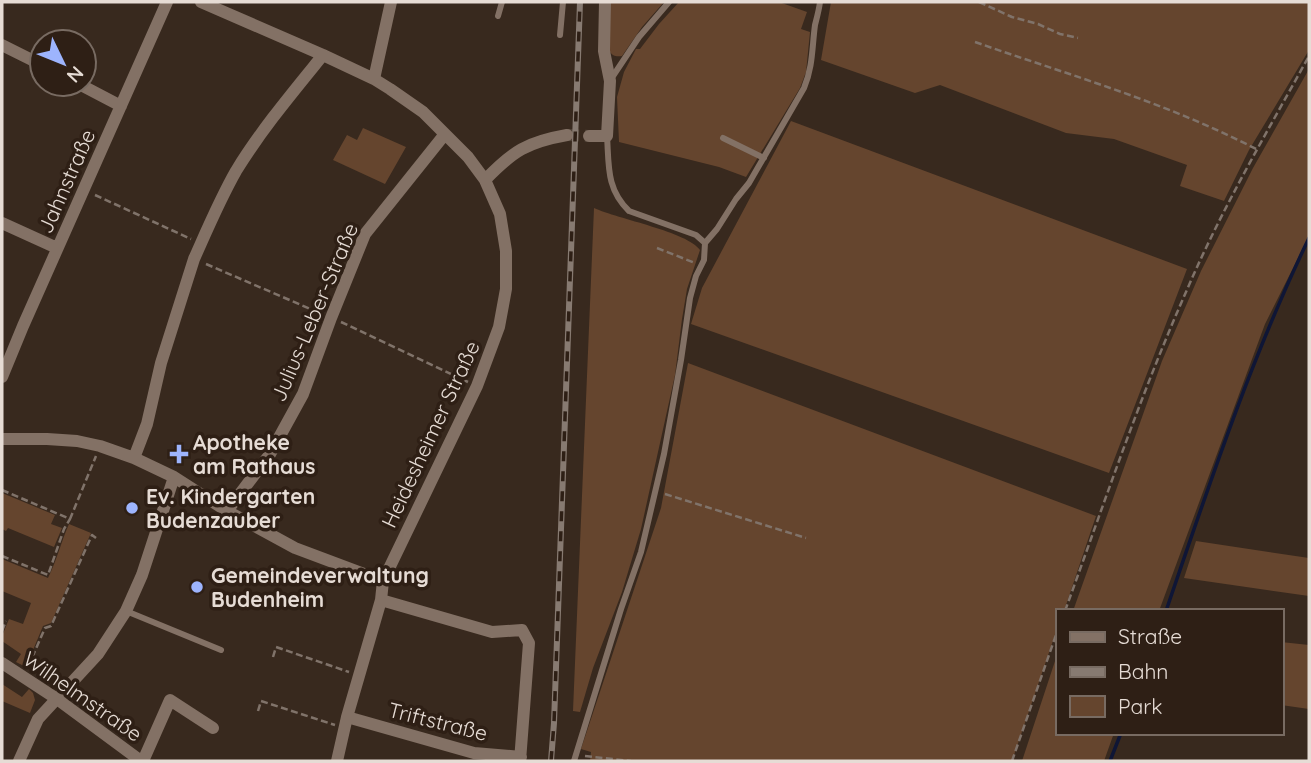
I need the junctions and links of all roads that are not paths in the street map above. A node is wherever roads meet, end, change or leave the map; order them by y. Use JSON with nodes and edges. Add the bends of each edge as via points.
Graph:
{"nodes":[{"id":1,"x":167,"y":2,"type":"edge"},
{"id":2,"x":201,"y":2,"type":"edge"},
{"id":3,"x":391,"y":2,"type":"edge"},
{"id":4,"x":502,"y":2,"type":"edge"},
{"id":5,"x":563,"y":2,"type":"edge"},
{"id":6,"x":606,"y":2,"type":"edge"},
{"id":7,"x":669,"y":2,"type":"edge"},
{"id":8,"x":820,"y":2,"type":"edge"},
{"id":9,"x":498,"y":16,"type":"dead end"},
{"id":10,"x":560,"y":34,"type":"dead end"},
{"id":11,"x":2,"y":45,"type":"edge"},
{"id":12,"x":323,"y":55,"type":"junction"},
{"id":13,"x":28,"y":58,"type":"edge"},
{"id":14,"x":374,"y":79,"type":"junction"},
{"id":15,"x":610,"y":81,"type":"junction"},
{"id":16,"x":98,"y":94,"type":"edge"},
{"id":17,"x":121,"y":106,"type":"junction"},
{"id":18,"x":445,"y":134,"type":"junction"},
{"id":19,"x":567,"y":135,"type":"tunnel mouth"},
{"id":20,"x":607,"y":135,"type":"junction"},
{"id":21,"x":589,"y":136,"type":"tunnel mouth"},
{"id":22,"x":723,"y":138,"type":"dead end"},
{"id":23,"x":764,"y":158,"type":"junction"},
{"id":24,"x":485,"y":180,"type":"junction"},
{"id":25,"x":2,"y":223,"type":"edge"},
{"id":26,"x":705,"y":243,"type":"junction"},
{"id":27,"x":57,"y":247,"type":"junction"},
{"id":28,"x":2,"y":377,"type":"edge"},
{"id":29,"x":2,"y":439,"type":"edge"},
{"id":30,"x":134,"y":458,"type":"junction"},
{"id":31,"x":174,"y":477,"type":"junction"},
{"id":32,"x":227,"y":512,"type":"junction"},
{"id":33,"x":383,"y":580,"type":"junction"},
{"id":34,"x":381,"y":600,"type":"junction"},
{"id":35,"x":126,"y":611,"type":"junction"},
{"id":36,"x":221,"y":650,"type":"dead end"},
{"id":37,"x":2,"y":663,"type":"edge"},
{"id":38,"x":57,"y":699,"type":"junction"},
{"id":39,"x":346,"y":723,"type":"junction"},
{"id":40,"x":214,"y":728,"type":"dead end"},
{"id":41,"x":574,"y":758,"type":"edge"},
{"id":42,"x":520,"y":759,"type":"edge"},
{"id":43,"x":19,"y":761,"type":"edge"},
{"id":44,"x":142,"y":761,"type":"edge"},
{"id":45,"x":337,"y":761,"type":"edge"}],
"edges":[{"from":1,"to":17,"type":"street","name":"Jahnstraße"},
{"from":2,"to":12,"type":"street","name":"Heidesheimer Straße"},
{"from":3,"to":14,"type":"street"},
{"from":4,"to":9,"type":"lane"},
{"from":5,"to":10,"type":"lane"},
{"from":6,"to":15,"type":"street","via":[[604,51]]},
{"from":7,"to":15,"type":"lane"},
{"from":8,"to":23,"type":"lane","via":[[809,76]]},
{"from":11,"to":13,"type":"street"},
{"from":12,"to":14,"type":"street","name":"Heidesheimer Straße"},
{"from":12,"to":30,"type":"street","via":[[236,173],[201,243]]},
{"from":14,"to":18,"type":"street","name":"Heidesheimer Straße","via":[[423,112]]},
{"from":15,"to":20,"type":"street"},
{"from":16,"to":17,"type":"street"},
{"from":17,"to":27,"type":"street","name":"Jahnstraße"},
{"from":18,"to":24,"type":"street","name":"Heidesheimer Straße"},
{"from":18,"to":32,"type":"street","name":"Julius-Leber-Straße","via":[[365,234],[303,394],[270,454]]},
{"from":19,"to":24,"type":"street","via":[[522,148]]},
{"from":20,"to":21,"type":"street"},
{"from":20,"to":26,"type":"lane","via":[[610,178],[620,203]]},
{"from":22,"to":23,"type":"lane"},
{"from":23,"to":26,"type":"lane"},
{"from":24,"to":33,"type":"street","name":"Heidesheimer Straße","via":[[500,214],[506,251],[499,327],[477,386]]},
{"from":25,"to":27,"type":"street"},
{"from":26,"to":41,"type":"lane","via":[[641,552]]},
{"from":27,"to":28,"type":"street","name":"Jahnstraße"},
{"from":29,"to":30,"type":"street","via":[[76,441]]},
{"from":30,"to":31,"type":"street"},
{"from":31,"to":32,"type":"street"},
{"from":31,"to":35,"type":"street"},
{"from":32,"to":33,"type":"street","via":[[295,548]]},
{"from":33,"to":34,"type":"street","name":"Heidesheimer Straße"},
{"from":34,"to":39,"type":"street","name":"Heidesheimer Straße"},
{"from":34,"to":42,"type":"street","via":[[492,632],[522,630],[529,643]]},
{"from":35,"to":36,"type":"lane"},
{"from":35,"to":38,"type":"street","via":[[98,654]]},
{"from":37,"to":38,"type":"street","name":"Wilhelmstraße"},
{"from":38,"to":43,"type":"street","via":[[38,719]]},
{"from":38,"to":44,"type":"street","name":"Wilhelmstraße"},
{"from":39,"to":42,"type":"street","name":"Triftstraße"},
{"from":39,"to":45,"type":"street","name":"Heidesheimer Straße"},
{"from":40,"to":44,"type":"street","via":[[170,700]]}]}
